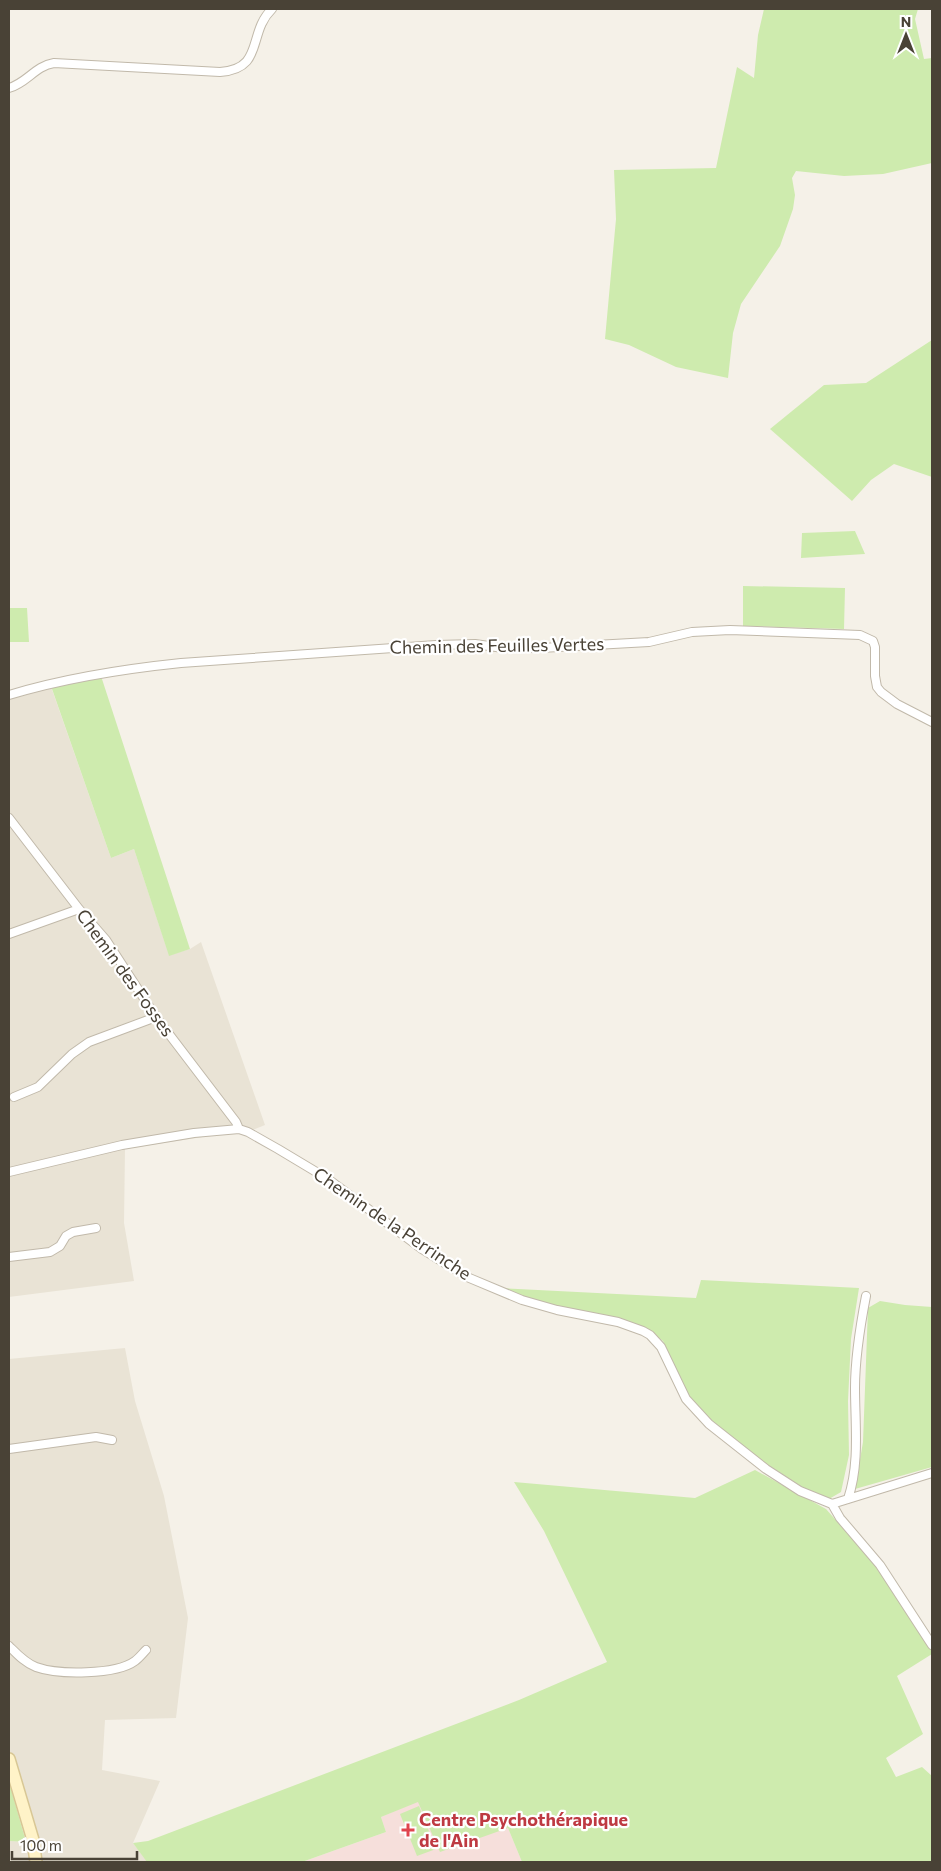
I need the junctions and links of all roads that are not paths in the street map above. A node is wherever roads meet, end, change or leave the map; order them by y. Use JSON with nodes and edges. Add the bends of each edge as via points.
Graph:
{"nodes":[{"id":1,"x":272,"y":9,"type":"edge"},
{"id":2,"x":9,"y":88,"type":"edge"},
{"id":3,"x":9,"y":695,"type":"edge"},
{"id":4,"x":932,"y":722,"type":"edge"},
{"id":5,"x":9,"y":818,"type":"edge"},
{"id":6,"x":79,"y":909,"type":"junction"},
{"id":7,"x":9,"y":934,"type":"edge"},
{"id":8,"x":156,"y":1017,"type":"junction"},
{"id":9,"x":14,"y":1097,"type":"dead end"},
{"id":10,"x":239,"y":1129,"type":"junction"},
{"id":11,"x":9,"y":1172,"type":"edge"},
{"id":12,"x":96,"y":1228,"type":"dead end"},
{"id":13,"x":9,"y":1257,"type":"edge"},
{"id":14,"x":866,"y":1296,"type":"dead end"},
{"id":15,"x":112,"y":1440,"type":"dead end"},
{"id":16,"x":9,"y":1449,"type":"edge"},
{"id":17,"x":932,"y":1473,"type":"edge"},
{"id":18,"x":848,"y":1499,"type":"junction"},
{"id":19,"x":832,"y":1504,"type":"junction"},
{"id":20,"x":932,"y":1645,"type":"edge"},
{"id":21,"x":9,"y":1646,"type":"edge"},
{"id":22,"x":146,"y":1650,"type":"dead end"},
{"id":23,"x":9,"y":1759,"type":"edge"},
{"id":24,"x":36,"y":1862,"type":"edge"}],
"edges":[{"from":1,"to":2,"type":"street","via":[[262,22],[248,61],[234,70],[54,64],[41,67],[28,79]]},
{"from":3,"to":4,"type":"street","name":"Chemin des Feuilles Vertes","via":[[72,678],[181,663],[436,645],[520,648],[637,643],[692,632],[760,630],[849,634],[868,638],[875,647],[877,687],[897,704]]},
{"from":5,"to":6,"type":"street","name":"Chemin des Fosses"},
{"from":6,"to":7,"type":"street"},
{"from":6,"to":8,"type":"street","name":"Chemin des Fosses","via":[[106,940]]},
{"from":8,"to":9,"type":"street","via":[[89,1042],[38,1087]]},
{"from":8,"to":10,"type":"street","name":"Chemin des Fosses"},
{"from":10,"to":11,"type":"street","via":[[122,1145]]},
{"from":10,"to":19,"type":"street","name":"Chemin de la Perrinche","via":[[328,1179],[467,1278],[522,1300],[618,1322],[650,1335],[666,1356],[686,1399],[709,1424],[766,1470],[800,1491]]},
{"from":12,"to":13,"type":"street","via":[[73,1232],[50,1252]]},
{"from":14,"to":18,"type":"street","via":[[857,1345],[856,1464]]},
{"from":15,"to":16,"type":"street","via":[[96,1437]]},
{"from":17,"to":18,"type":"street"},
{"from":18,"to":19,"type":"street"},
{"from":19,"to":20,"type":"street","via":[[880,1565]]},
{"from":21,"to":22,"type":"street","via":[[35,1667],[73,1674],[121,1668]]},
{"from":23,"to":24,"type":"main road","via":[[33,1840]]}]}
